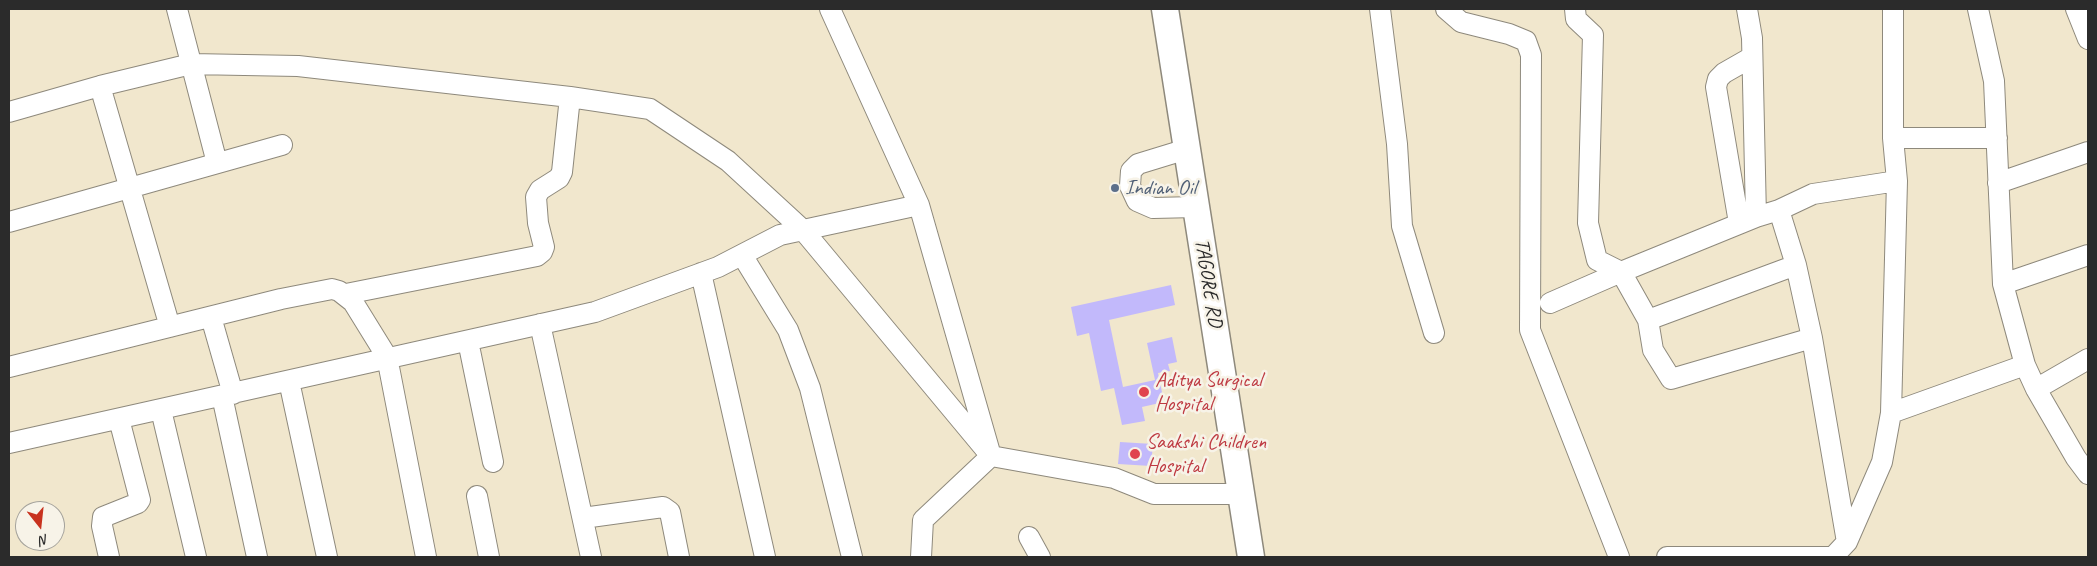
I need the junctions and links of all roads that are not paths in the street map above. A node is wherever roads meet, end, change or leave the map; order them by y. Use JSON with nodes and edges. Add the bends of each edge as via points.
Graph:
{"nodes":[{"id":1,"x":178,"y":9,"type":"edge"},
{"id":2,"x":830,"y":9,"type":"edge"},
{"id":3,"x":1165,"y":9,"type":"edge"},
{"id":4,"x":1380,"y":9,"type":"edge"},
{"id":5,"x":1446,"y":9,"type":"edge"},
{"id":6,"x":1575,"y":9,"type":"edge"},
{"id":7,"x":1747,"y":9,"type":"edge"},
{"id":8,"x":1893,"y":9,"type":"edge"},
{"id":9,"x":1978,"y":9,"type":"edge"},
{"id":10,"x":2076,"y":9,"type":"edge"},
{"id":11,"x":2088,"y":40,"type":"edge"},
{"id":12,"x":1752,"y":57,"type":"junction"},
{"id":13,"x":191,"y":64,"type":"junction"},
{"id":14,"x":100,"y":86,"type":"junction"},
{"id":15,"x":570,"y":97,"type":"junction"},
{"id":16,"x":9,"y":112,"type":"edge"},
{"id":17,"x":1893,"y":138,"type":"junction"},
{"id":18,"x":1997,"y":138,"type":"junction"},
{"id":19,"x":282,"y":145,"type":"dead end"},
{"id":20,"x":1187,"y":149,"type":"junction"},
{"id":21,"x":2088,"y":152,"type":"edge"},
{"id":22,"x":217,"y":163,"type":"junction"},
{"id":23,"x":1896,"y":181,"type":"junction"},
{"id":24,"x":1998,"y":183,"type":"junction"},
{"id":25,"x":130,"y":188,"type":"junction"},
{"id":26,"x":919,"y":205,"type":"junction"},
{"id":27,"x":1196,"y":207,"type":"junction"},
{"id":28,"x":1779,"y":210,"type":"junction"},
{"id":29,"x":1747,"y":220,"type":"junction"},
{"id":30,"x":9,"y":222,"type":"edge"},
{"id":31,"x":803,"y":230,"type":"junction"},
{"id":32,"x":742,"y":255,"type":"junction"},
{"id":33,"x":2088,"y":255,"type":"edge"},
{"id":34,"x":1796,"y":264,"type":"junction"},
{"id":35,"x":1621,"y":272,"type":"junction"},
{"id":36,"x":701,"y":273,"type":"junction"},
{"id":37,"x":2003,"y":284,"type":"junction"},
{"id":38,"x":346,"y":294,"type":"junction"},
{"id":39,"x":1550,"y":303,"type":"dead end"},
{"id":40,"x":211,"y":318,"type":"junction"},
{"id":41,"x":1648,"y":320,"type":"junction"},
{"id":42,"x":540,"y":324,"type":"junction"},
{"id":43,"x":170,"y":327,"type":"junction"},
{"id":44,"x":1434,"y":333,"type":"dead end"},
{"id":45,"x":1812,"y":338,"type":"junction"},
{"id":46,"x":468,"y":341,"type":"junction"},
{"id":47,"x":387,"y":357,"type":"junction"},
{"id":48,"x":2088,"y":359,"type":"edge"},
{"id":49,"x":2025,"y":364,"type":"junction"},
{"id":50,"x":9,"y":367,"type":"edge"},
{"id":51,"x":289,"y":381,"type":"junction"},
{"id":52,"x":2036,"y":388,"type":"junction"},
{"id":53,"x":228,"y":395,"type":"junction"},
{"id":54,"x":161,"y":410,"type":"junction"},
{"id":55,"x":1891,"y":413,"type":"junction"},
{"id":56,"x":119,"y":419,"type":"junction"},
{"id":57,"x":9,"y":443,"type":"edge"},
{"id":58,"x":990,"y":456,"type":"junction"},
{"id":59,"x":2084,"y":461,"type":"edge"},
{"id":60,"x":493,"y":462,"type":"dead end"},
{"id":61,"x":1240,"y":494,"type":"junction"},
{"id":62,"x":477,"y":496,"type":"dead end"},
{"id":63,"x":583,"y":518,"type":"junction"},
{"id":64,"x":1029,"y":537,"type":"dead end"},
{"id":65,"x":1847,"y":542,"type":"junction"},
{"id":66,"x":109,"y":557,"type":"edge"},
{"id":67,"x":196,"y":557,"type":"edge"},
{"id":68,"x":257,"y":557,"type":"edge"},
{"id":69,"x":327,"y":557,"type":"edge"},
{"id":70,"x":426,"y":557,"type":"edge"},
{"id":71,"x":489,"y":557,"type":"edge"},
{"id":72,"x":591,"y":557,"type":"edge"},
{"id":73,"x":679,"y":557,"type":"edge"},
{"id":74,"x":765,"y":557,"type":"edge"},
{"id":75,"x":852,"y":557,"type":"edge"},
{"id":76,"x":921,"y":557,"type":"edge"},
{"id":77,"x":1040,"y":557,"type":"edge"},
{"id":78,"x":1251,"y":557,"type":"edge"},
{"id":79,"x":1619,"y":557,"type":"edge"},
{"id":80,"x":1667,"y":557,"type":"edge"},
{"id":81,"x":1834,"y":557,"type":"edge"}],
"edges":[{"from":1,"to":13,"type":"street"},
{"from":2,"to":26,"type":"street"},
{"from":3,"to":20,"type":"main road","name":"TAGORE RD"},
{"from":4,"to":44,"type":"street","via":[[1397,144],[1402,226]]},
{"from":5,"to":79,"type":"street","via":[[1461,22],[1509,34],[1526,42],[1531,55],[1530,330]]},
{"from":6,"to":35,"type":"street","via":[[1576,19],[1593,35],[1588,223],[1597,260]]},
{"from":7,"to":12,"type":"street"},
{"from":8,"to":17,"type":"street"},
{"from":9,"to":18,"type":"street","via":[[1994,81]]},
{"from":10,"to":11,"type":"street"},
{"from":12,"to":29,"type":"street"},
{"from":12,"to":29,"type":"street","via":[[1724,73],[1716,88]]},
{"from":13,"to":14,"type":"street"},
{"from":13,"to":15,"type":"street","via":[[298,66]]},
{"from":13,"to":22,"type":"street"},
{"from":14,"to":16,"type":"street"},
{"from":14,"to":25,"type":"street"},
{"from":15,"to":31,"type":"street","via":[[650,109],[728,161]]},
{"from":15,"to":38,"type":"street","via":[[562,172],[559,178],[540,190],[536,198],[544,247],[542,252],[537,256]]},
{"from":17,"to":18,"type":"street"},
{"from":17,"to":23,"type":"street"},
{"from":18,"to":24,"type":"street"},
{"from":19,"to":22,"type":"street"},
{"from":20,"to":27,"type":"main road","name":"TAGORE RD"},
{"from":20,"to":27,"type":"street","via":[[1138,164],[1131,171],[1130,186],[1136,201],[1153,208]]},
{"from":21,"to":24,"type":"street"},
{"from":22,"to":25,"type":"street"},
{"from":23,"to":28,"type":"street","via":[[1812,194]]},
{"from":23,"to":55,"type":"street"},
{"from":24,"to":37,"type":"street"},
{"from":25,"to":30,"type":"street"},
{"from":25,"to":43,"type":"street"},
{"from":26,"to":31,"type":"street"},
{"from":26,"to":58,"type":"street"},
{"from":27,"to":61,"type":"main road","name":"TAGORE RD"},
{"from":28,"to":29,"type":"street"},
{"from":28,"to":34,"type":"street"},
{"from":29,"to":35,"type":"street"},
{"from":31,"to":32,"type":"street","via":[[780,235]]},
{"from":31,"to":58,"type":"street"},
{"from":32,"to":36,"type":"street"},
{"from":32,"to":75,"type":"street","via":[[788,330],[810,388]]},
{"from":33,"to":37,"type":"street"},
{"from":34,"to":41,"type":"street"},
{"from":34,"to":45,"type":"street"},
{"from":35,"to":39,"type":"street"},
{"from":35,"to":41,"type":"street"},
{"from":36,"to":42,"type":"street","via":[[595,312]]},
{"from":36,"to":74,"type":"street"},
{"from":37,"to":49,"type":"street"},
{"from":38,"to":40,"type":"street","via":[[332,289]]},
{"from":38,"to":47,"type":"street"},
{"from":40,"to":43,"type":"street"},
{"from":40,"to":53,"type":"street"},
{"from":41,"to":45,"type":"street","via":[[1653,350],[1671,379]]},
{"from":42,"to":46,"type":"street"},
{"from":42,"to":63,"type":"street"},
{"from":43,"to":50,"type":"street"},
{"from":45,"to":65,"type":"street"},
{"from":46,"to":47,"type":"street"},
{"from":46,"to":60,"type":"street"},
{"from":47,"to":51,"type":"street"},
{"from":47,"to":70,"type":"street"},
{"from":48,"to":52,"type":"street"},
{"from":49,"to":52,"type":"street"},
{"from":49,"to":55,"type":"street"},
{"from":51,"to":53,"type":"street"},
{"from":51,"to":69,"type":"street"},
{"from":52,"to":59,"type":"street"},
{"from":53,"to":54,"type":"street"},
{"from":53,"to":68,"type":"street"},
{"from":54,"to":56,"type":"street"},
{"from":54,"to":67,"type":"street"},
{"from":55,"to":65,"type":"street","via":[[1882,462]]},
{"from":56,"to":57,"type":"street"},
{"from":56,"to":66,"type":"street","via":[[140,500],[103,518]]},
{"from":58,"to":61,"type":"street","via":[[1114,478],[1154,494]]},
{"from":58,"to":76,"type":"street","via":[[924,520]]},
{"from":61,"to":78,"type":"main road","name":"TAGORE RD"},
{"from":62,"to":71,"type":"street"},
{"from":63,"to":72,"type":"street"},
{"from":63,"to":73,"type":"street","via":[[663,507],[670,512]]},
{"from":64,"to":77,"type":"street"},
{"from":65,"to":81,"type":"street"},
{"from":80,"to":81,"type":"street"}]}
